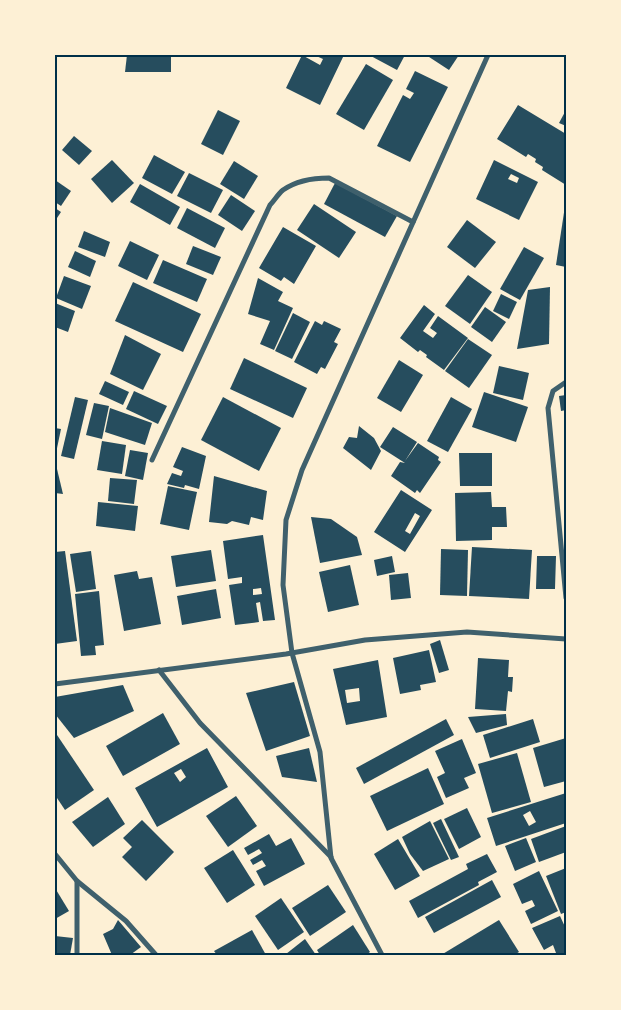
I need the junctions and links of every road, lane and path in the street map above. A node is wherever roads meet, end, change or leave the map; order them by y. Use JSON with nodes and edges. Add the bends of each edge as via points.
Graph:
{"nodes":[{"id":1,"x":488,"y":55,"type":"edge"},
{"id":2,"x":413,"y":222,"type":"junction"},
{"id":3,"x":566,"y":382,"type":"edge"},
{"id":4,"x":152,"y":460,"type":"dead end"},
{"id":5,"x":566,"y":598,"type":"edge"},
{"id":6,"x":566,"y":639,"type":"edge"},
{"id":7,"x":292,"y":653,"type":"junction"},
{"id":8,"x":159,"y":670,"type":"junction"},
{"id":9,"x":55,"y":684,"type":"edge"},
{"id":10,"x":55,"y":854,"type":"edge"},
{"id":11,"x":331,"y":858,"type":"junction"},
{"id":12,"x":77,"y":881,"type":"junction"},
{"id":13,"x":77,"y":955,"type":"edge"},
{"id":14,"x":156,"y":955,"type":"edge"},
{"id":15,"x":382,"y":955,"type":"edge"}],
"edges":[{"from":1,"to":2,"type":"street"},
{"from":2,"to":4,"type":"street","via":[[329,178],[308,180],[283,191],[270,205]]},
{"from":2,"to":7,"type":"street","via":[[302,470],[286,520],[283,585]]},
{"from":3,"to":5,"type":"street","via":[[553,391],[548,408]]},
{"from":6,"to":7,"type":"street","via":[[467,632],[365,640]]},
{"from":7,"to":8,"type":"street"},
{"from":7,"to":11,"type":"street","via":[[320,752]]},
{"from":8,"to":9,"type":"street"},
{"from":8,"to":11,"type":"street","via":[[200,723]]},
{"from":10,"to":12,"type":"street"},
{"from":11,"to":15,"type":"street"},
{"from":12,"to":13,"type":"street"},
{"from":12,"to":14,"type":"street","via":[[126,920]]}]}
